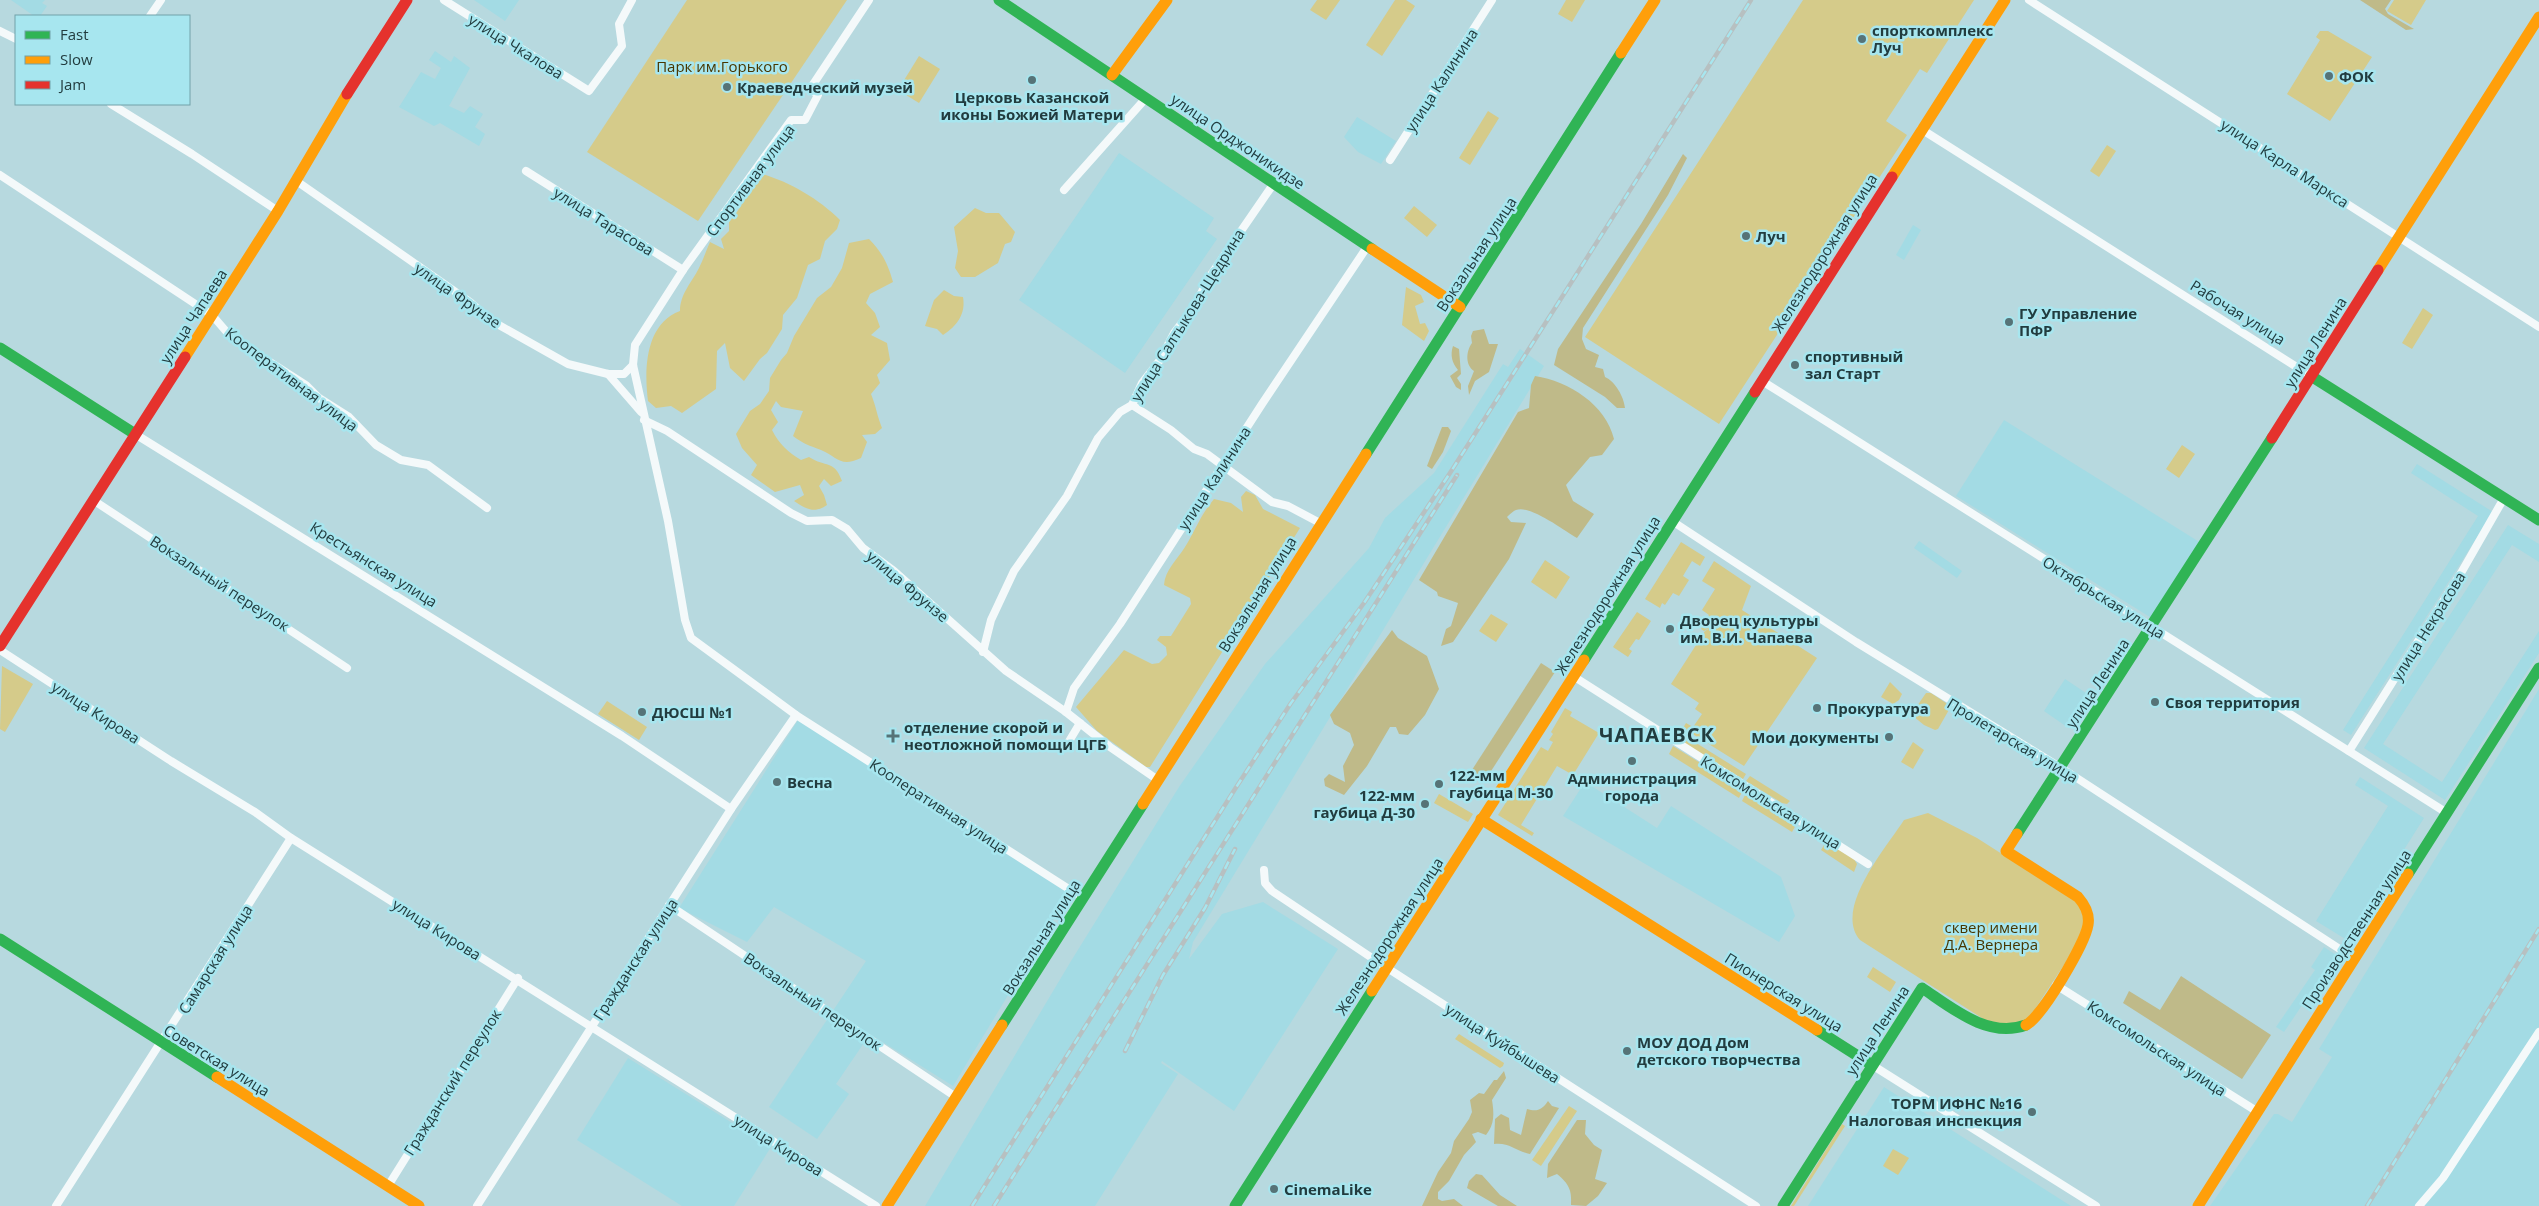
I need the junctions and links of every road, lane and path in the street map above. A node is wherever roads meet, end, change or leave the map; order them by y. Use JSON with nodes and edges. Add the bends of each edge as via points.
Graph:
{"nodes":[{"id":1,"x":161,"y":0,"type":"edge"},
{"id":2,"x":407,"y":0,"type":"edge"},
{"id":3,"x":444,"y":0,"type":"edge"},
{"id":4,"x":632,"y":0,"type":"edge"},
{"id":5,"x":869,"y":0,"type":"edge"},
{"id":6,"x":999,"y":0,"type":"edge"},
{"id":7,"x":1167,"y":0,"type":"edge"},
{"id":8,"x":1492,"y":0,"type":"edge"},
{"id":9,"x":1655,"y":0,"type":"edge"},
{"id":10,"x":2005,"y":0,"type":"edge"},
{"id":11,"x":2029,"y":0,"type":"edge"},
{"id":12,"x":151,"y":15,"type":"edge"},
{"id":13,"x":2539,"y":18,"type":"edge"},
{"id":14,"x":0,"y":32,"type":"edge"},
{"id":15,"x":15,"y":39,"type":"edge"},
{"id":16,"x":1112,"y":75,"type":"junction"},
{"id":17,"x":1146,"y":98,"type":"junction"},
{"id":18,"x":113,"y":105,"type":"edge"},
{"id":19,"x":1921,"y":129,"type":"junction"},
{"id":20,"x":1390,"y":160,"type":"dead end"},
{"id":21,"x":526,"y":171,"type":"dead end"},
{"id":22,"x":0,"y":175,"type":"edge"},
{"id":23,"x":296,"y":180,"type":"junction"},
{"id":24,"x":1274,"y":184,"type":"junction"},
{"id":25,"x":1064,"y":190,"type":"dead end"},
{"id":26,"x":278,"y":211,"type":"junction"},
{"id":27,"x":2400,"y":236,"type":"junction"},
{"id":28,"x":1367,"y":247,"type":"junction"},
{"id":29,"x":683,"y":270,"type":"junction"},
{"id":30,"x":1460,"y":307,"type":"junction"},
{"id":31,"x":212,"y":315,"type":"junction"},
{"id":32,"x":2539,"y":327,"type":"edge"},
{"id":33,"x":635,"y":345,"type":"joint"},
{"id":34,"x":0,"y":348,"type":"edge"},
{"id":35,"x":633,"y":365,"type":"junction"},
{"id":36,"x":608,"y":374,"type":"junction"},
{"id":37,"x":2312,"y":376,"type":"junction"},
{"id":38,"x":1762,"y":381,"type":"junction"},
{"id":39,"x":1132,"y":405,"type":"junction"},
{"id":40,"x":643,"y":417,"type":"junction"},
{"id":41,"x":135,"y":434,"type":"junction"},
{"id":42,"x":1222,"y":467,"type":"junction"},
{"id":43,"x":2504,"y":498,"type":"junction"},
{"id":44,"x":93,"y":500,"type":"junction"},
{"id":45,"x":487,"y":508,"type":"dead end"},
{"id":46,"x":2539,"y":520,"type":"edge"},
{"id":47,"x":1672,"y":521,"type":"junction"},
{"id":48,"x":1320,"y":523,"type":"junction"},
{"id":49,"x":2152,"y":627,"type":"junction"},
{"id":50,"x":0,"y":646,"type":"edge"},
{"id":51,"x":0,"y":650,"type":"edge"},
{"id":52,"x":982,"y":652,"type":"junction"},
{"id":53,"x":347,"y":668,"type":"dead end"},
{"id":54,"x":2539,"y":668,"type":"edge"},
{"id":55,"x":1573,"y":676,"type":"junction"},
{"id":56,"x":1066,"y":712,"type":"junction"},
{"id":57,"x":796,"y":715,"type":"junction"},
{"id":58,"x":1080,"y":723,"type":"junction"},
{"id":59,"x":1068,"y":743,"type":"dead end"},
{"id":60,"x":2348,"y":751,"type":"junction"},
{"id":61,"x":2059,"y":768,"type":"junction"},
{"id":62,"x":1158,"y":780,"type":"junction"},
{"id":63,"x":731,"y":809,"type":"junction"},
{"id":64,"x":2447,"y":813,"type":"junction"},
{"id":65,"x":1481,"y":820,"type":"junction"},
{"id":66,"x":291,"y":838,"type":"junction"},
{"id":67,"x":1868,"y":864,"type":"dead end"},
{"id":68,"x":1264,"y":870,"type":"dead end"},
{"id":69,"x":1083,"y":898,"type":"junction"},
{"id":70,"x":669,"y":905,"type":"junction"},
{"id":71,"x":0,"y":939,"type":"edge"},
{"id":72,"x":2355,"y":959,"type":"junction"},
{"id":73,"x":1386,"y":968,"type":"junction"},
{"id":74,"x":518,"y":978,"type":"junction"},
{"id":75,"x":2056,"y":986,"type":"junction"},
{"id":76,"x":591,"y":1027,"type":"junction"},
{"id":77,"x":2539,"y":1032,"type":"edge"},
{"id":78,"x":162,"y":1043,"type":"junction"},
{"id":79,"x":1872,"y":1065,"type":"junction"},
{"id":80,"x":956,"y":1097,"type":"junction"},
{"id":81,"x":2258,"y":1112,"type":"junction"},
{"id":82,"x":388,"y":1186,"type":"junction"},
{"id":83,"x":56,"y":1206,"type":"edge"},
{"id":84,"x":419,"y":1206,"type":"edge"},
{"id":85,"x":477,"y":1206,"type":"edge"},
{"id":86,"x":876,"y":1206,"type":"edge"},
{"id":87,"x":887,"y":1206,"type":"edge"},
{"id":88,"x":1235,"y":1206,"type":"edge"},
{"id":89,"x":1756,"y":1206,"type":"edge"},
{"id":90,"x":1784,"y":1206,"type":"edge"},
{"id":91,"x":2096,"y":1206,"type":"edge"},
{"id":92,"x":2198,"y":1206,"type":"edge"},
{"id":93,"x":2420,"y":1206,"type":"edge"}],
"edges":[{"from":1,"to":12,"type":"street"},
{"from":2,"to":23,"type":"street","name":"улица Чапаева"},
{"from":3,"to":4,"type":"street","name":"улица Чкалова","via":[[589,91],[622,46],[619,24]]},
{"from":5,"to":29,"type":"street","name":"Спортивная улица","via":[[810,89],[818,95],[805,120],[791,120]]},
{"from":6,"to":16,"type":"street","name":"улица Орджоникидзе"},
{"from":7,"to":16,"type":"street"},
{"from":8,"to":20,"type":"street","name":"улица Калинина"},
{"from":9,"to":30,"type":"street","name":"Вокзальная улица"},
{"from":10,"to":19,"type":"street","name":"Железнодорожная улица"},
{"from":11,"to":27,"type":"street","name":"улица Карла Маркса"},
{"from":13,"to":27,"type":"street","name":"улица Ленина"},
{"from":14,"to":15,"type":"street"},
{"from":16,"to":17,"type":"street","name":"улица Орджоникидзе"},
{"from":17,"to":24,"type":"street","name":"улица Орджоникидзе"},
{"from":17,"to":25,"type":"street"},
{"from":18,"to":26,"type":"street"},
{"from":19,"to":37,"type":"street","name":"Рабочая улица"},
{"from":19,"to":38,"type":"street","name":"Железнодорожная улица"},
{"from":21,"to":29,"type":"street","name":"улица Тарасова"},
{"from":22,"to":31,"type":"street","name":"Кооперативная улица"},
{"from":23,"to":26,"type":"street","name":"улица Чапаева"},
{"from":23,"to":36,"type":"street","name":"улица Фрунзе","via":[[470,302],[490,320],[568,364]]},
{"from":24,"to":28,"type":"street","name":"улица Орджоникидзе"},
{"from":24,"to":39,"type":"street","name":"улица Салтыкова-Щедрина","via":[[1208,279],[1195,306],[1142,383]]},
{"from":26,"to":31,"type":"street","name":"улица Чапаева"},
{"from":27,"to":32,"type":"street","name":"улица Карла Маркса"},
{"from":27,"to":37,"type":"street","name":"улица Ленина"},
{"from":28,"to":30,"type":"street","name":"улица Орджоникидзе"},
{"from":28,"to":42,"type":"street","name":"улица Калинина"},
{"from":29,"to":33,"type":"street","name":"Спортивная улица"},
{"from":30,"to":48,"type":"street","name":"Вокзальная улица"},
{"from":31,"to":41,"type":"street","name":"улица Чапаева"},
{"from":31,"to":45,"type":"street","name":"Кооперативная улица","via":[[231,337],[348,417],[376,445],[401,460],[428,465]]},
{"from":33,"to":35,"type":"street","name":"Кооперативная улица"},
{"from":34,"to":41,"type":"street","name":"Крестьянская улица"},
{"from":35,"to":36,"type":"street","name":"улица Фрунзе","via":[[624,374]]},
{"from":35,"to":40,"type":"street","name":"Кооперативная улица"},
{"from":36,"to":40,"type":"street"},
{"from":37,"to":43,"type":"street","name":"Рабочая улица"},
{"from":37,"to":49,"type":"street","name":"улица Ленина"},
{"from":38,"to":47,"type":"street","name":"Железнодорожная улица"},
{"from":38,"to":49,"type":"street","name":"Октябрьская улица"},
{"from":39,"to":42,"type":"street"},
{"from":39,"to":52,"type":"street","name":"улица Салтыкова-Щедрина","via":[[1120,412],[1098,438],[1066,496],[1014,571],[991,620]]},
{"from":40,"to":52,"type":"street","name":"улица Фрунзе","via":[[791,512],[808,520],[832,520],[847,528],[863,548],[918,592]]},
{"from":40,"to":57,"type":"street","name":"Кооперативная улица","via":[[691,638]]},
{"from":41,"to":44,"type":"street","name":"улица Чапаева"},
{"from":41,"to":63,"type":"street","name":"Крестьянская улица","via":[[622,736]]},
{"from":42,"to":48,"type":"street","via":[[1272,502],[1288,506]]},
{"from":42,"to":56,"type":"street","name":"улица Калинина","via":[[1120,624],[1074,688]]},
{"from":43,"to":46,"type":"street","name":"Рабочая улица"},
{"from":43,"to":60,"type":"street","name":"улица Некрасова","via":[[2461,574]]},
{"from":44,"to":50,"type":"street","name":"улица Чапаева"},
{"from":44,"to":53,"type":"street","name":"Вокзальный переулок"},
{"from":47,"to":55,"type":"street","name":"Железнодорожная улица"},
{"from":47,"to":61,"type":"street","name":"Пролетарская улица","via":[[1856,642]]},
{"from":48,"to":62,"type":"street","name":"Вокзальная улица"},
{"from":49,"to":60,"type":"street","name":"Октябрьская улица"},
{"from":49,"to":61,"type":"street","name":"улица Ленина"},
{"from":51,"to":66,"type":"street","name":"улица Кирова","via":[[256,812]]},
{"from":52,"to":56,"type":"street","name":"улица Фрунзе"},
{"from":54,"to":64,"type":"street","name":"Производственная улица"},
{"from":55,"to":65,"type":"street","name":"Железнодорожная улица"},
{"from":55,"to":67,"type":"street","name":"Комсомольская улица"},
{"from":56,"to":58,"type":"street","name":"улица Фрунзе"},
{"from":57,"to":63,"type":"street","name":"Гражданская улица"},
{"from":57,"to":69,"type":"street","name":"Кооперативная улица"},
{"from":58,"to":59,"type":"street"},
{"from":58,"to":62,"type":"street","name":"улица Фрунзе"},
{"from":60,"to":64,"type":"street","name":"Октябрьская улица"},
{"from":61,"to":72,"type":"street","name":"Пролетарская улица"},
{"from":61,"to":75,"type":"street","name":"улица Ленина","via":[[2006,851],[2077,897],[2087,909],[2089,924],[2086,934]]},
{"from":62,"to":69,"type":"street","name":"Вокзальная улица"},
{"from":63,"to":70,"type":"street","name":"Гражданская улица"},
{"from":64,"to":72,"type":"street","name":"Производственная улица"},
{"from":65,"to":73,"type":"street","name":"Железнодорожная улица"},
{"from":65,"to":79,"type":"street","name":"Пионерская улица"},
{"from":66,"to":74,"type":"street","name":"улица Кирова"},
{"from":66,"to":78,"type":"street","name":"Самарская улица"},
{"from":68,"to":73,"type":"street","name":"улица Куйбышева","via":[[1265,883],[1272,890]]},
{"from":69,"to":80,"type":"street","name":"Вокзальная улица"},
{"from":70,"to":76,"type":"street","name":"Гражданская улица"},
{"from":70,"to":80,"type":"street","name":"Вокзальный переулок"},
{"from":71,"to":78,"type":"street","name":"Советская улица"},
{"from":72,"to":81,"type":"street","name":"Производственная улица"},
{"from":73,"to":88,"type":"street","name":"Железнодорожная улица"},
{"from":73,"to":89,"type":"street","name":"улица Куйбышева"},
{"from":74,"to":76,"type":"street","name":"улица Кирова"},
{"from":74,"to":82,"type":"street","name":"Гражданский переулок"},
{"from":75,"to":79,"type":"street","name":"улица Ленина","via":[[2029,1024],[2004,1031],[1988,1028],[1922,988]]},
{"from":75,"to":81,"type":"street","name":"Комсомольская улица"},
{"from":76,"to":85,"type":"street","name":"Гражданская улица"},
{"from":76,"to":86,"type":"street","name":"улица Кирова"},
{"from":77,"to":93,"type":"street","via":[[2443,1178]]},
{"from":78,"to":82,"type":"street","name":"Советская улица"},
{"from":78,"to":83,"type":"street","name":"Самарская улица"},
{"from":79,"to":90,"type":"street","name":"улица Ленина"},
{"from":79,"to":91,"type":"street","name":"Пионерская улица"},
{"from":80,"to":87,"type":"street","name":"Вокзальная улица"},
{"from":81,"to":92,"type":"street","name":"Производственная улица"},
{"from":82,"to":84,"type":"street","name":"Советская улица"}]}
